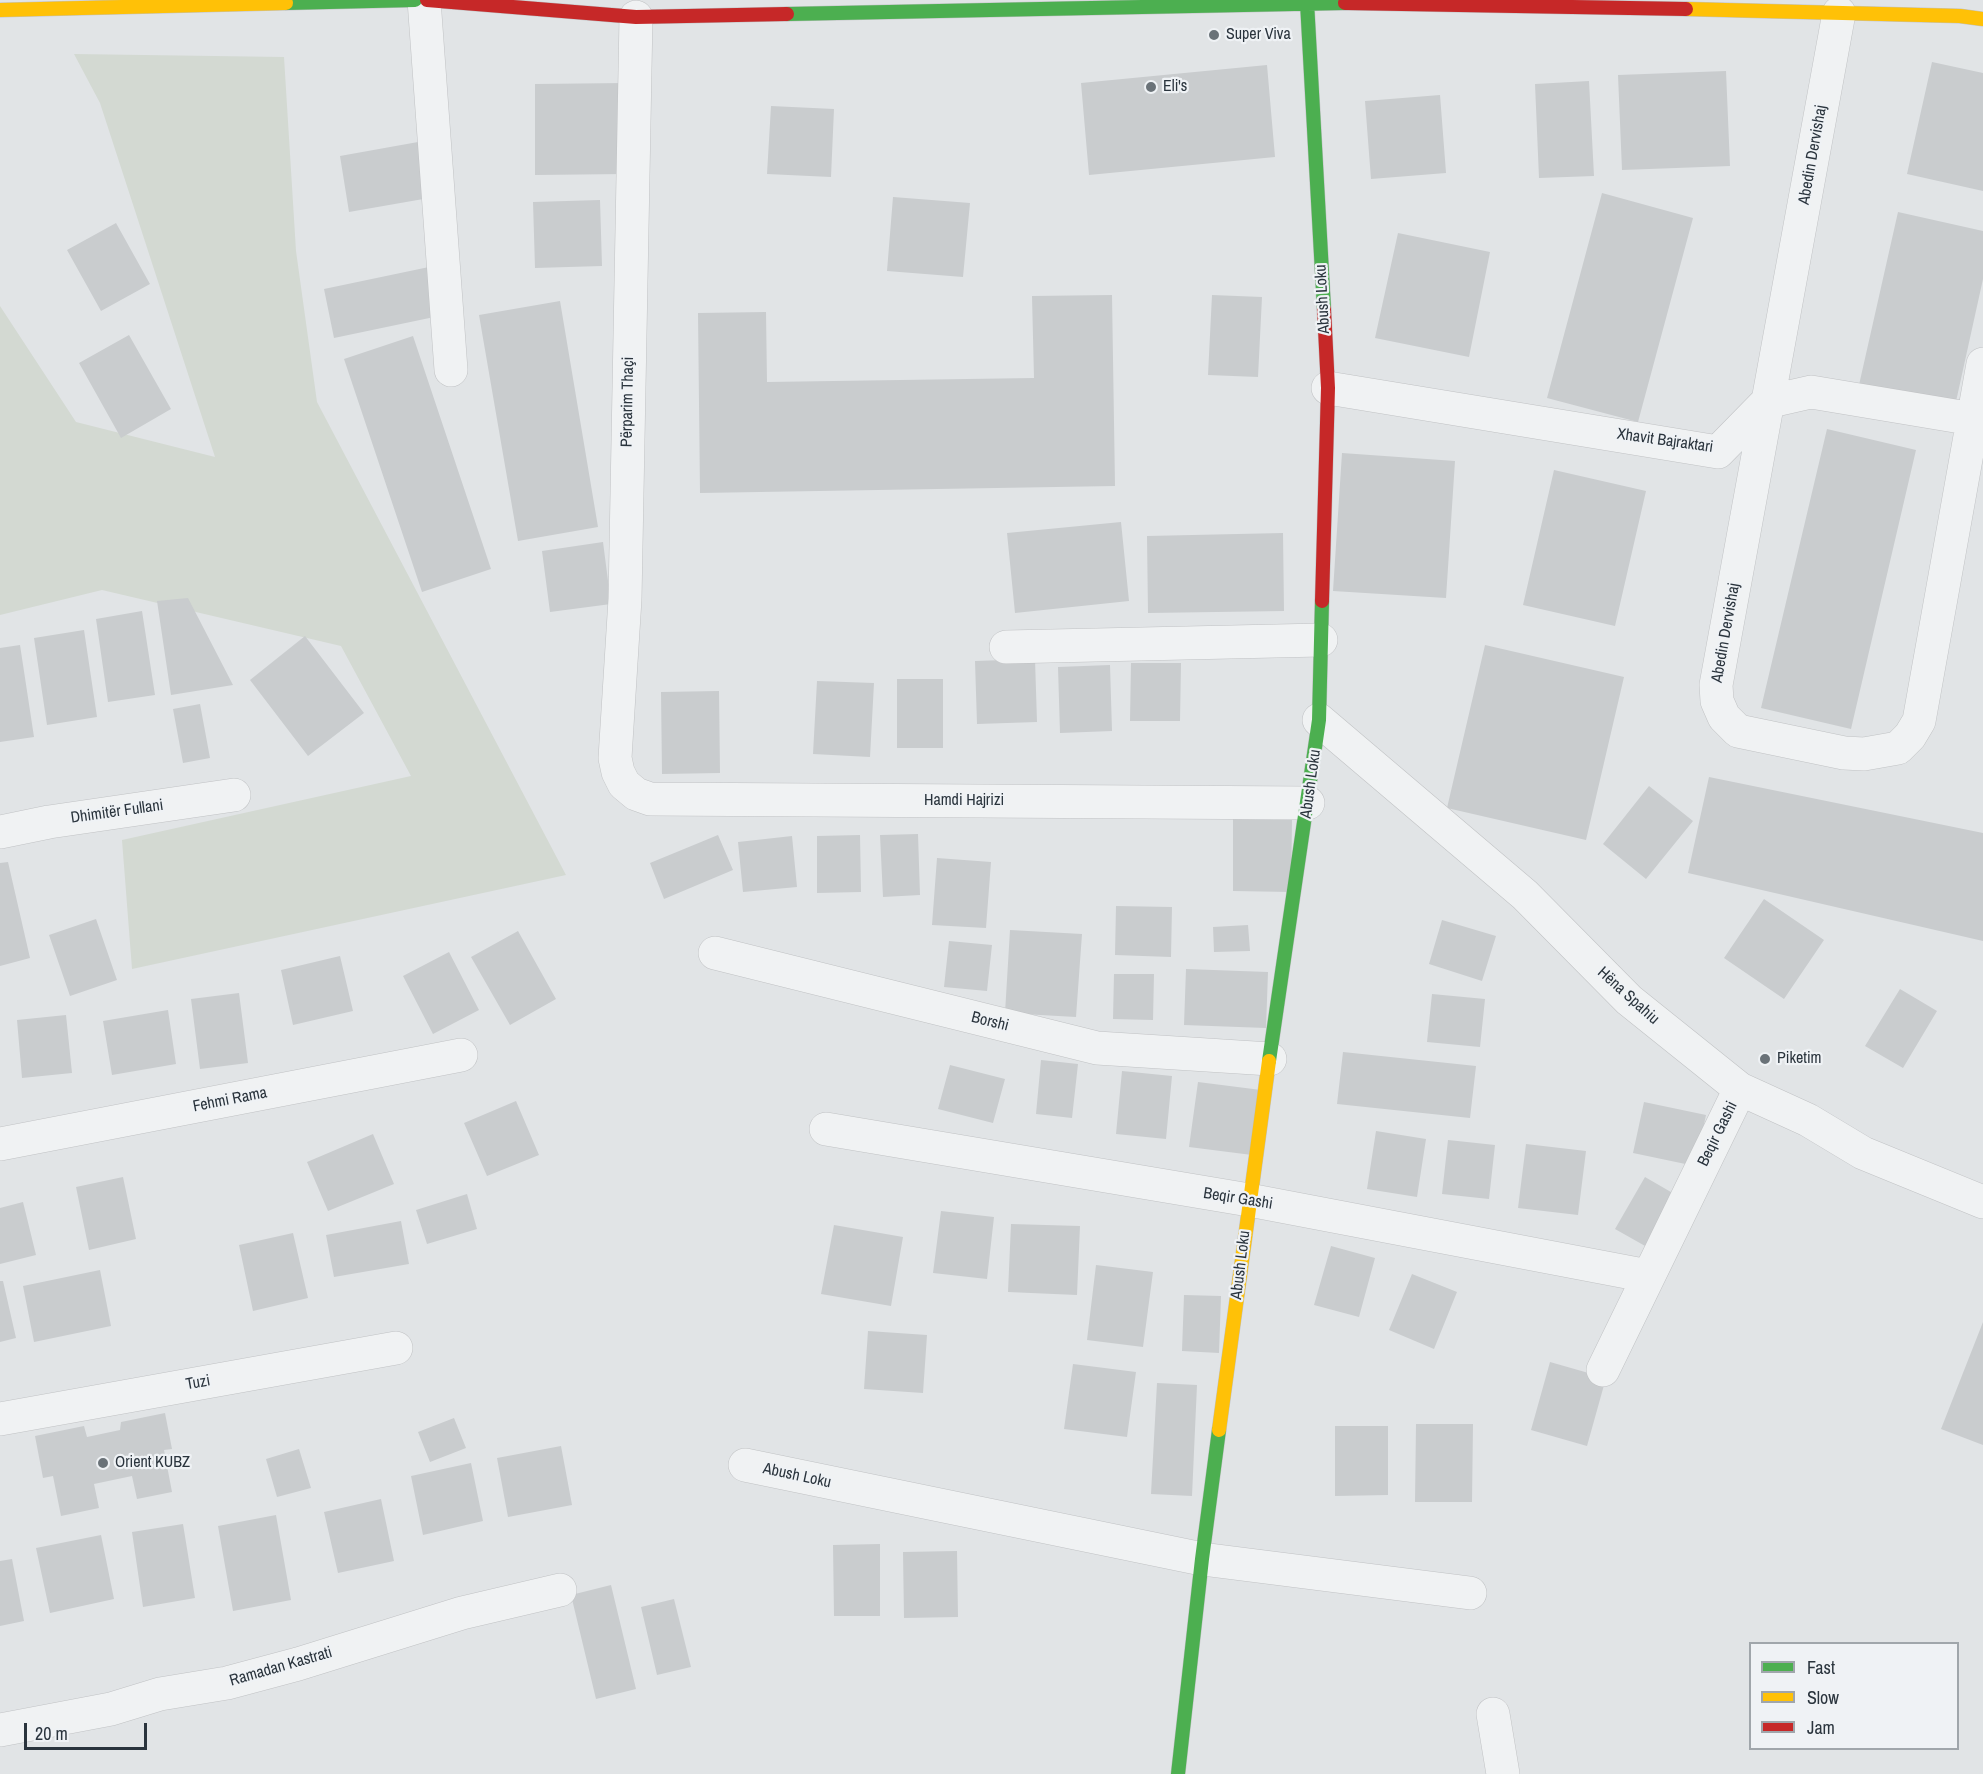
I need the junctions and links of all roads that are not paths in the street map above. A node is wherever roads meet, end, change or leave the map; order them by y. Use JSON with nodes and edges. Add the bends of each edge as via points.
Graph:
{"nodes":[{"id":1,"x":415,"y":0,"type":"edge"},
{"id":2,"x":425,"y":0,"type":"edge"},
{"id":3,"x":1307,"y":2,"type":"junction"},
{"id":4,"x":668,"y":4,"type":"dead end"},
{"id":5,"x":0,"y":10,"type":"edge"},
{"id":6,"x":1839,"y":13,"type":"junction"},
{"id":7,"x":636,"y":17,"type":"junction"},
{"id":8,"x":1983,"y":20,"type":"edge"},
{"id":9,"x":1983,"y":364,"type":"edge"},
{"id":10,"x":451,"y":370,"type":"dead end"},
{"id":11,"x":1328,"y":388,"type":"junction"},
{"id":12,"x":1767,"y":402,"type":"junction"},
{"id":13,"x":1978,"y":421,"type":"edge"},
{"id":14,"x":1322,"y":640,"type":"junction"},
{"id":15,"x":1006,"y":647,"type":"dead end"},
{"id":16,"x":1319,"y":720,"type":"junction"},
{"id":17,"x":624,"y":784,"type":"joint"},
{"id":18,"x":234,"y":795,"type":"dead end"},
{"id":19,"x":1308,"y":803,"type":"junction"},
{"id":20,"x":0,"y":832,"type":"edge"},
{"id":21,"x":715,"y":953,"type":"dead end"},
{"id":22,"x":461,"y":1055,"type":"dead end"},
{"id":23,"x":1270,"y":1059,"type":"junction"},
{"id":24,"x":1740,"y":1089,"type":"junction"},
{"id":25,"x":826,"y":1129,"type":"dead end"},
{"id":26,"x":0,"y":1144,"type":"edge"},
{"id":27,"x":1249,"y":1200,"type":"junction"},
{"id":28,"x":1983,"y":1203,"type":"edge"},
{"id":29,"x":1648,"y":1276,"type":"junction"},
{"id":30,"x":396,"y":1348,"type":"dead end"},
{"id":31,"x":1604,"y":1370,"type":"dead end"},
{"id":32,"x":0,"y":1419,"type":"edge"},
{"id":33,"x":745,"y":1465,"type":"dead end"},
{"id":34,"x":1202,"y":1559,"type":"junction"},
{"id":35,"x":560,"y":1590,"type":"dead end"},
{"id":36,"x":1470,"y":1593,"type":"dead end"},
{"id":37,"x":1493,"y":1714,"type":"dead end"},
{"id":38,"x":0,"y":1730,"type":"edge"},
{"id":39,"x":1178,"y":1774,"type":"edge"},
{"id":40,"x":1503,"y":1774,"type":"edge"}],
"edges":[{"from":1,"to":5,"type":"street"},
{"from":2,"to":7,"type":"street"},
{"from":2,"to":10,"type":"street"},
{"from":3,"to":6,"type":"street"},
{"from":3,"to":7,"type":"street"},
{"from":3,"to":11,"type":"street","name":"Abush Loku"},
{"from":4,"to":7,"type":"street"},
{"from":6,"to":8,"type":"street"},
{"from":6,"to":12,"type":"street","name":"Abedin Dervishaj"},
{"from":7,"to":17,"type":"street","name":"Përparim Thaçi","via":[[625,598],[615,758]]},
{"from":9,"to":13,"type":"street","name":"Abedin Dervishaj"},
{"from":11,"to":12,"type":"street","name":"Xhavit Bajraktari","via":[[1718,452]]},
{"from":11,"to":14,"type":"street","name":"Abush Loku"},
{"from":12,"to":13,"type":"street","via":[[1810,392]]},
{"from":12,"to":13,"type":"street","name":"Abedin Dervishaj","via":[[1716,685],[1717,701],[1724,717],[1738,731],[1844,753],[1898,748],[1919,721]]},
{"from":14,"to":15,"type":"street"},
{"from":14,"to":16,"type":"street","name":"Abush Loku"},
{"from":16,"to":19,"type":"street","name":"Abush Loku"},
{"from":16,"to":24,"type":"street","name":"Hëna Spahiu","via":[[1525,894],[1629,1000]]},
{"from":17,"to":19,"type":"street","name":"Hamdi Hajrizi","via":[[650,799]]},
{"from":18,"to":20,"type":"street","name":"Dhimitër Fullani"},
{"from":19,"to":23,"type":"street","name":"Abush Loku"},
{"from":21,"to":23,"type":"street","name":"Borshi","via":[[1097,1048]]},
{"from":22,"to":26,"type":"street","name":"Fehmi Rama"},
{"from":23,"to":27,"type":"street","name":"Abush Loku"},
{"from":24,"to":28,"type":"street","name":"Hëna Spahiu","via":[[1808,1120],[1863,1153]]},
{"from":24,"to":29,"type":"street","name":"Beqir Gashi"},
{"from":25,"to":27,"type":"street","name":"Beqir Gashi"},
{"from":27,"to":29,"type":"street","name":"Beqir Gashi"},
{"from":27,"to":34,"type":"street","name":"Abush Loku"},
{"from":29,"to":31,"type":"street","name":"Beqir Gashi"},
{"from":30,"to":32,"type":"street","name":"Tuzi"},
{"from":33,"to":34,"type":"street","name":"Abush Loku"},
{"from":34,"to":36,"type":"street","name":"Abush Loku"},
{"from":34,"to":39,"type":"street","name":"Abush Loku"},
{"from":35,"to":38,"type":"street","name":"Ramadan Kastrati","via":[[462,1613],[227,1683]]},
{"from":37,"to":40,"type":"street"}]}
